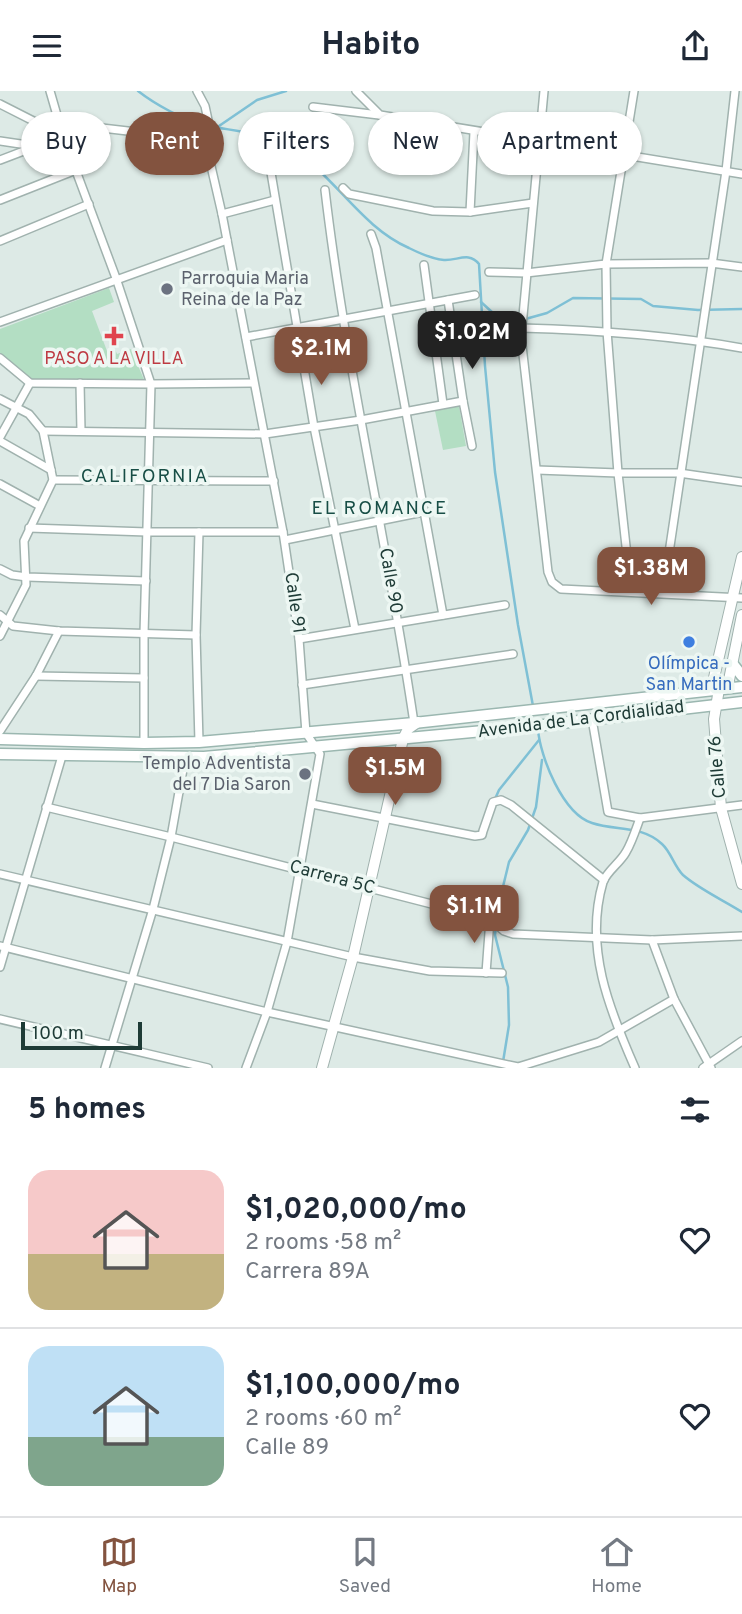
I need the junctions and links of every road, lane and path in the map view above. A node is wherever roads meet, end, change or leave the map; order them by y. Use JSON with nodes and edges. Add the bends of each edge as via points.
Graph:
{"nodes":[{"id":1,"x":50,"y":91,"type":"edge"},
{"id":2,"x":356,"y":91,"type":"edge"},
{"id":3,"x":544,"y":91,"type":"edge"},
{"id":4,"x":635,"y":91,"type":"edge"},
{"id":5,"x":735,"y":91,"type":"edge"},
{"id":6,"x":201,"y":93,"type":"edge"},
{"id":7,"x":0,"y":104,"type":"edge"},
{"id":8,"x":313,"y":107,"type":"dead end"},
{"id":9,"x":57,"y":112,"type":"edge"},
{"id":10,"x":206,"y":112,"type":"edge"},
{"id":11,"x":377,"y":112,"type":"edge"},
{"id":12,"x":542,"y":112,"type":"edge"},
{"id":13,"x":632,"y":112,"type":"edge"},
{"id":14,"x":21,"y":114,"type":"edge"},
{"id":15,"x":368,"y":114,"type":"edge"},
{"id":16,"x":463,"y":130,"type":"edge"},
{"id":17,"x":474,"y":132,"type":"junction"},
{"id":18,"x":477,"y":132,"type":"edge"},
{"id":19,"x":0,"y":141,"type":"edge"},
{"id":20,"x":21,"y":144,"type":"edge"},
{"id":21,"x":21,"y":152,"type":"edge"},
{"id":22,"x":642,"y":158,"type":"edge"},
{"id":23,"x":0,"y":160,"type":"edge"},
{"id":24,"x":726,"y":171,"type":"junction"},
{"id":25,"x":742,"y":174,"type":"edge"},
{"id":26,"x":63,"y":175,"type":"edge"},
{"id":27,"x":78,"y":175,"type":"edge"},
{"id":28,"x":214,"y":175,"type":"edge"},
{"id":29,"x":271,"y":175,"type":"edge"},
{"id":30,"x":535,"y":175,"type":"edge"},
{"id":31,"x":622,"y":175,"type":"edge"},
{"id":32,"x":343,"y":188,"type":"dead end"},
{"id":33,"x":325,"y":190,"type":"dead end"},
{"id":34,"x":0,"y":200,"type":"edge"},
{"id":35,"x":275,"y":200,"type":"junction"},
{"id":36,"x":533,"y":203,"type":"junction"},
{"id":37,"x":89,"y":204,"type":"junction"},
{"id":38,"x":470,"y":212,"type":"junction"},
{"id":39,"x":222,"y":213,"type":"junction"},
{"id":40,"x":371,"y":234,"type":"dead end"},
{"id":41,"x":227,"y":240,"type":"junction"},
{"id":42,"x":0,"y":241,"type":"edge"},
{"id":43,"x":711,"y":263,"type":"junction"},
{"id":44,"x":606,"y":264,"type":"junction"},
{"id":45,"x":424,"y":265,"type":"dead end"},
{"id":46,"x":742,"y":267,"type":"edge"},
{"id":47,"x":489,"y":272,"type":"dead end"},
{"id":48,"x":526,"y":274,"type":"junction"},
{"id":49,"x":116,"y":278,"type":"junction"},
{"id":50,"x":475,"y":295,"type":"dead end"},
{"id":51,"x":448,"y":300,"type":"junction"},
{"id":52,"x":428,"y":303,"type":"junction"},
{"id":53,"x":386,"y":311,"type":"junction"},
{"id":54,"x":342,"y":318,"type":"junction"},
{"id":55,"x":0,"y":322,"type":"edge"},
{"id":56,"x":296,"y":328,"type":"junction"},
{"id":57,"x":522,"y":328,"type":"junction"},
{"id":58,"x":607,"y":331,"type":"junction"},
{"id":59,"x":246,"y":337,"type":"junction"},
{"id":60,"x":699,"y":340,"type":"junction"},
{"id":61,"x":742,"y":348,"type":"edge"},
{"id":62,"x":0,"y":358,"type":"edge"},
{"id":63,"x":30,"y":383,"type":"junction"},
{"id":64,"x":80,"y":383,"type":"junction"},
{"id":65,"x":253,"y":383,"type":"junction"},
{"id":66,"x":150,"y":384,"type":"junction"},
{"id":67,"x":0,"y":399,"type":"edge"},
{"id":68,"x":463,"y":401,"type":"junction"},
{"id":69,"x":443,"y":404,"type":"junction"},
{"id":70,"x":16,"y":408,"type":"junction"},
{"id":71,"x":405,"y":411,"type":"junction"},
{"id":72,"x":361,"y":420,"type":"junction"},
{"id":73,"x":314,"y":427,"type":"junction"},
{"id":74,"x":43,"y":431,"type":"junction"},
{"id":75,"x":81,"y":431,"type":"junction"},
{"id":76,"x":150,"y":432,"type":"junction"},
{"id":77,"x":265,"y":434,"type":"junction"},
{"id":78,"x":0,"y":439,"type":"edge"},
{"id":79,"x":472,"y":446,"type":"dead end"},
{"id":80,"x":51,"y":470,"type":"junction"},
{"id":81,"x":537,"y":470,"type":"junction"},
{"id":82,"x":618,"y":473,"type":"junction"},
{"id":83,"x":679,"y":473,"type":"junction"},
{"id":84,"x":53,"y":480,"type":"junction"},
{"id":85,"x":274,"y":481,"type":"junction"},
{"id":86,"x":148,"y":482,"type":"junction"},
{"id":87,"x":742,"y":482,"type":"edge"},
{"id":88,"x":0,"y":484,"type":"edge"},
{"id":89,"x":40,"y":506,"type":"junction"},
{"id":90,"x":423,"y":512,"type":"junction"},
{"id":91,"x":379,"y":521,"type":"junction"},
{"id":92,"x":29,"y":528,"type":"junction"},
{"id":93,"x":335,"y":530,"type":"junction"},
{"id":94,"x":199,"y":531,"type":"junction"},
{"id":95,"x":147,"y":532,"type":"junction"},
{"id":96,"x":284,"y":536,"type":"junction"},
{"id":97,"x":742,"y":557,"type":"edge"},
{"id":98,"x":0,"y":569,"type":"edge"},
{"id":99,"x":27,"y":577,"type":"junction"},
{"id":100,"x":146,"y":580,"type":"junction"},
{"id":101,"x":632,"y":592,"type":"junction"},
{"id":102,"x":663,"y":593,"type":"junction"},
{"id":103,"x":737,"y":597,"type":"edge"},
{"id":104,"x":505,"y":605,"type":"dead end"},
{"id":105,"x":0,"y":615,"type":"edge"},
{"id":106,"x":443,"y":615,"type":"junction"},
{"id":107,"x":742,"y":615,"type":"edge"},
{"id":108,"x":8,"y":622,"type":"junction"},
{"id":109,"x":398,"y":623,"type":"junction"},
{"id":110,"x":355,"y":629,"type":"junction"},
{"id":111,"x":59,"y":631,"type":"junction"},
{"id":112,"x":144,"y":634,"type":"junction"},
{"id":113,"x":196,"y":635,"type":"junction"},
{"id":114,"x":0,"y":636,"type":"edge"},
{"id":115,"x":299,"y":639,"type":"junction"},
{"id":116,"x":513,"y":654,"type":"dead end"},
{"id":117,"x":732,"y":663,"type":"junction"},
{"id":118,"x":406,"y":670,"type":"junction"},
{"id":119,"x":36,"y":676,"type":"junction"},
{"id":120,"x":742,"y":676,"type":"edge"},
{"id":121,"x":144,"y":678,"type":"junction"},
{"id":122,"x":302,"y":685,"type":"junction"},
{"id":123,"x":742,"y":687,"type":"edge"},
{"id":124,"x":719,"y":689,"type":"junction"},
{"id":125,"x":742,"y":702,"type":"edge"},
{"id":126,"x":715,"y":704,"type":"junction"},
{"id":127,"x":592,"y":719,"type":"junction"},
{"id":128,"x":416,"y":722,"type":"junction"},
{"id":129,"x":0,"y":731,"type":"edge"},
{"id":130,"x":306,"y":733,"type":"junction"},
{"id":131,"x":0,"y":739,"type":"edge"},
{"id":132,"x":403,"y":739,"type":"junction"},
{"id":133,"x":199,"y":742,"type":"junction"},
{"id":134,"x":144,"y":743,"type":"junction"},
{"id":135,"x":316,"y":748,"type":"junction"},
{"id":136,"x":0,"y":754,"type":"edge"},
{"id":137,"x":62,"y":756,"type":"junction"},
{"id":138,"x":185,"y":758,"type":"junction"},
{"id":139,"x":312,"y":804,"type":"junction"},
{"id":140,"x":742,"y":804,"type":"edge"},
{"id":141,"x":46,"y":807,"type":"junction"},
{"id":142,"x":721,"y":808,"type":"junction"},
{"id":143,"x":640,"y":818,"type":"junction"},
{"id":144,"x":383,"y":819,"type":"junction"},
{"id":145,"x":171,"y":837,"type":"junction"},
{"id":146,"x":300,"y":870,"type":"junction"},
{"id":147,"x":0,"y":874,"type":"edge"},
{"id":148,"x":604,"y":880,"type":"junction"},
{"id":149,"x":26,"y":881,"type":"junction"},
{"id":150,"x":742,"y":884,"type":"edge"},
{"id":151,"x":368,"y":887,"type":"junction"},
{"id":152,"x":153,"y":909,"type":"junction"},
{"id":153,"x":491,"y":919,"type":"junction"},
{"id":154,"x":742,"y":936,"type":"edge"},
{"id":155,"x":595,"y":938,"type":"junction"},
{"id":156,"x":652,"y":940,"type":"junction"},
{"id":157,"x":286,"y":942,"type":"junction"},
{"id":158,"x":3,"y":947,"type":"edge"},
{"id":159,"x":353,"y":957,"type":"junction"},
{"id":160,"x":0,"y":967,"type":"edge"},
{"id":161,"x":486,"y":973,"type":"junction"},
{"id":162,"x":502,"y":973,"type":"dead end"},
{"id":163,"x":133,"y":977,"type":"junction"},
{"id":164,"x":674,"y":999,"type":"junction"},
{"id":165,"x":267,"y":1012,"type":"junction"},
{"id":166,"x":0,"y":1019,"type":"edge"},
{"id":167,"x":335,"y":1026,"type":"junction"},
{"id":168,"x":619,"y":1032,"type":"junction"},
{"id":169,"x":742,"y":1041,"type":"edge"},
{"id":170,"x":111,"y":1046,"type":"junction"},
{"id":171,"x":708,"y":1067,"type":"edge"},
{"id":172,"x":105,"y":1068,"type":"edge"},
{"id":173,"x":208,"y":1068,"type":"edge"},
{"id":174,"x":246,"y":1068,"type":"edge"},
{"id":175,"x":322,"y":1068,"type":"edge"},
{"id":176,"x":518,"y":1068,"type":"edge"},
{"id":177,"x":635,"y":1068,"type":"edge"}],
"edges":[{"from":1,"to":9,"type":"street"},
{"from":2,"to":11,"type":"street"},
{"from":3,"to":12,"type":"street"},
{"from":4,"to":13,"type":"street"},
{"from":5,"to":24,"type":"street"},
{"from":6,"to":10,"type":"street"},
{"from":7,"to":14,"type":"street"},
{"from":8,"to":15,"type":"street"},
{"from":16,"to":17,"type":"street"},
{"from":17,"to":18,"type":"street"},
{"from":17,"to":38,"type":"street"},
{"from":19,"to":20,"type":"street"},
{"from":21,"to":23,"type":"street"},
{"from":22,"to":24,"type":"street"},
{"from":24,"to":25,"type":"street"},
{"from":24,"to":43,"type":"street"},
{"from":26,"to":34,"type":"street"},
{"from":27,"to":37,"type":"street"},
{"from":28,"to":39,"type":"street","name":"Calle 91"},
{"from":29,"to":35,"type":"street"},
{"from":30,"to":36,"type":"street"},
{"from":31,"to":44,"type":"street"},
{"from":32,"to":38,"type":"street","via":[[349,194],[433,211]]},
{"from":33,"to":54,"type":"street","name":"Calle 90"},
{"from":35,"to":39,"type":"street"},
{"from":35,"to":56,"type":"street"},
{"from":36,"to":38,"type":"street"},
{"from":36,"to":48,"type":"street"},
{"from":37,"to":42,"type":"street"},
{"from":37,"to":49,"type":"street"},
{"from":39,"to":41,"type":"street","name":"Calle 91"},
{"from":40,"to":53,"type":"street"},
{"from":41,"to":49,"type":"street"},
{"from":41,"to":59,"type":"street","name":"Calle 91"},
{"from":43,"to":44,"type":"street"},
{"from":43,"to":46,"type":"street"},
{"from":43,"to":60,"type":"street"},
{"from":44,"to":48,"type":"street"},
{"from":44,"to":58,"type":"street"},
{"from":45,"to":52,"type":"street"},
{"from":47,"to":48,"type":"street"},
{"from":48,"to":57,"type":"street"},
{"from":49,"to":55,"type":"street"},
{"from":49,"to":66,"type":"street"},
{"from":50,"to":51,"type":"street"},
{"from":51,"to":52,"type":"street"},
{"from":51,"to":68,"type":"street"},
{"from":52,"to":53,"type":"street"},
{"from":52,"to":69,"type":"street"},
{"from":53,"to":54,"type":"street"},
{"from":53,"to":71,"type":"street"},
{"from":54,"to":56,"type":"street"},
{"from":54,"to":72,"type":"street","name":"Calle 90"},
{"from":56,"to":59,"type":"street"},
{"from":56,"to":73,"type":"street"},
{"from":57,"to":58,"type":"street"},
{"from":57,"to":81,"type":"street"},
{"from":58,"to":60,"type":"street"},
{"from":58,"to":82,"type":"street"},
{"from":59,"to":65,"type":"street","name":"Calle 91"},
{"from":60,"to":61,"type":"street"},
{"from":60,"to":83,"type":"street"},
{"from":62,"to":63,"type":"street"},
{"from":63,"to":64,"type":"street"},
{"from":63,"to":70,"type":"street"},
{"from":64,"to":66,"type":"street"},
{"from":64,"to":75,"type":"street"},
{"from":65,"to":66,"type":"street"},
{"from":65,"to":77,"type":"street","name":"Calle 91"},
{"from":66,"to":76,"type":"street"},
{"from":67,"to":70,"type":"street"},
{"from":68,"to":69,"type":"street"},
{"from":68,"to":79,"type":"street"},
{"from":69,"to":71,"type":"street"},
{"from":70,"to":74,"type":"street","via":[[29,414]]},
{"from":70,"to":78,"type":"street"},
{"from":71,"to":72,"type":"street"},
{"from":71,"to":90,"type":"street"},
{"from":72,"to":73,"type":"street"},
{"from":72,"to":91,"type":"street","name":"Calle 90"},
{"from":73,"to":77,"type":"street"},
{"from":73,"to":93,"type":"street"},
{"from":74,"to":75,"type":"street"},
{"from":74,"to":80,"type":"street"},
{"from":75,"to":76,"type":"street"},
{"from":76,"to":77,"type":"street"},
{"from":76,"to":86,"type":"street"},
{"from":77,"to":85,"type":"street","name":"Calle 91"},
{"from":78,"to":80,"type":"street"},
{"from":80,"to":84,"type":"street"},
{"from":81,"to":82,"type":"street"},
{"from":81,"to":101,"type":"street","via":[[552,582],[561,589]]},
{"from":82,"to":83,"type":"street"},
{"from":82,"to":101,"type":"street"},
{"from":83,"to":87,"type":"street"},
{"from":83,"to":102,"type":"street"},
{"from":84,"to":86,"type":"street"},
{"from":84,"to":89,"type":"street"},
{"from":85,"to":86,"type":"street"},
{"from":85,"to":96,"type":"street","name":"Calle 91"},
{"from":86,"to":95,"type":"street"},
{"from":88,"to":89,"type":"street"},
{"from":89,"to":92,"type":"street"},
{"from":90,"to":91,"type":"street"},
{"from":90,"to":106,"type":"street"},
{"from":91,"to":93,"type":"street"},
{"from":91,"to":109,"type":"street","name":"Calle 90"},
{"from":92,"to":95,"type":"street"},
{"from":92,"to":99,"type":"street","via":[[24,541]]},
{"from":93,"to":96,"type":"street"},
{"from":93,"to":110,"type":"street"},
{"from":94,"to":95,"type":"street"},
{"from":94,"to":96,"type":"street"},
{"from":94,"to":113,"type":"street"},
{"from":95,"to":100,"type":"street"},
{"from":96,"to":115,"type":"street","name":"Calle 91"},
{"from":97,"to":103,"type":"street","name":"Calle 76"},
{"from":98,"to":99,"type":"street"},
{"from":99,"to":100,"type":"street"},
{"from":99,"to":108,"type":"street"},
{"from":100,"to":112,"type":"street"},
{"from":101,"to":102,"type":"street"},
{"from":102,"to":103,"type":"street"},
{"from":103,"to":124,"type":"street","name":"Calle 76","via":[[713,682]]},
{"from":104,"to":106,"type":"street"},
{"from":105,"to":108,"type":"street"},
{"from":106,"to":109,"type":"street"},
{"from":107,"to":117,"type":"street","name":"Calle 76"},
{"from":108,"to":111,"type":"street"},
{"from":108,"to":114,"type":"street"},
{"from":109,"to":110,"type":"street"},
{"from":109,"to":118,"type":"street","name":"Calle 90"},
{"from":110,"to":115,"type":"street"},
{"from":111,"to":112,"type":"street"},
{"from":111,"to":119,"type":"street"},
{"from":112,"to":113,"type":"street"},
{"from":112,"to":121,"type":"street"},
{"from":113,"to":133,"type":"street"},
{"from":115,"to":122,"type":"street","name":"Calle 91"},
{"from":116,"to":118,"type":"street"},
{"from":117,"to":120,"type":"main road"},
{"from":117,"to":124,"type":"street","name":"Calle 76","via":[[729,680]]},
{"from":118,"to":122,"type":"street"},
{"from":118,"to":128,"type":"street","name":"Calle 90"},
{"from":119,"to":121,"type":"street"},
{"from":119,"to":129,"type":"street"},
{"from":121,"to":134,"type":"street"},
{"from":122,"to":130,"type":"street","name":"Calle 91"},
{"from":123,"to":124,"type":"main road","name":"Avenida de La Cordialidad"},
{"from":124,"to":126,"type":"street","name":"Calle 76"},
{"from":124,"to":128,"type":"main road","name":"Avenida de La Cordialidad"},
{"from":125,"to":126,"type":"main road","name":"Avenida de La Cordialidad"},
{"from":126,"to":127,"type":"main road","name":"Avenida de La Cordialidad"},
{"from":126,"to":142,"type":"street","name":"Calle 76"},
{"from":127,"to":132,"type":"main road","name":"Avenida de La Cordialidad"},
{"from":127,"to":143,"type":"street","via":[[608,812]]},
{"from":128,"to":130,"type":"main road","name":"Avenida de La Cordialidad"},
{"from":128,"to":132,"type":"street"},
{"from":130,"to":133,"type":"main road","name":"Avenida de La Cordialidad"},
{"from":130,"to":135,"type":"street","name":"Calle 91"},
{"from":131,"to":134,"type":"main road","name":"Avenida de La Cordialidad"},
{"from":132,"to":135,"type":"main road","name":"Avenida de La Cordialidad"},
{"from":132,"to":144,"type":"street"},
{"from":133,"to":134,"type":"main road","name":"Avenida de La Cordialidad"},
{"from":135,"to":138,"type":"main road","name":"Avenida de La Cordialidad"},
{"from":135,"to":139,"type":"street","via":[[320,754]]},
{"from":136,"to":137,"type":"main road","name":"Avenida de La Cordialidad"},
{"from":137,"to":138,"type":"main road","name":"Avenida de La Cordialidad"},
{"from":137,"to":141,"type":"street"},
{"from":138,"to":145,"type":"street"},
{"from":139,"to":144,"type":"street"},
{"from":139,"to":146,"type":"street"},
{"from":140,"to":142,"type":"street"},
{"from":141,"to":145,"type":"street","name":"Carrera 5C"},
{"from":141,"to":149,"type":"street"},
{"from":142,"to":143,"type":"street"},
{"from":142,"to":150,"type":"street","name":"Calle 76"},
{"from":143,"to":148,"type":"street","via":[[625,854]]},
{"from":144,"to":148,"type":"street","via":[[482,835],[493,801],[498,799]]},
{"from":144,"to":151,"type":"street"},
{"from":145,"to":146,"type":"street","name":"Carrera 5C"},
{"from":145,"to":152,"type":"street"},
{"from":146,"to":151,"type":"street","name":"Carrera 5C"},
{"from":146,"to":157,"type":"street"},
{"from":147,"to":149,"type":"street"},
{"from":148,"to":155,"type":"street"},
{"from":149,"to":152,"type":"street"},
{"from":149,"to":158,"type":"street"},
{"from":151,"to":153,"type":"street","name":"Carrera 5C"},
{"from":151,"to":159,"type":"street"},
{"from":152,"to":157,"type":"street"},
{"from":152,"to":163,"type":"street"},
{"from":153,"to":155,"type":"street","name":"Carrera 5C","via":[[504,931]]},
{"from":153,"to":161,"type":"street"},
{"from":154,"to":156,"type":"street","name":"Carrera 5C"},
{"from":155,"to":156,"type":"street","name":"Carrera 5C"},
{"from":155,"to":168,"type":"street","via":[[597,961]]},
{"from":156,"to":164,"type":"street"},
{"from":157,"to":159,"type":"street"},
{"from":157,"to":165,"type":"street"},
{"from":158,"to":160,"type":"street"},
{"from":158,"to":163,"type":"street"},
{"from":159,"to":161,"type":"street","via":[[430,971]]},
{"from":159,"to":167,"type":"street"},
{"from":161,"to":162,"type":"street"},
{"from":163,"to":165,"type":"street"},
{"from":163,"to":170,"type":"street"},
{"from":164,"to":168,"type":"street"},
{"from":164,"to":171,"type":"street"},
{"from":165,"to":167,"type":"street"},
{"from":165,"to":174,"type":"street"},
{"from":166,"to":170,"type":"street"},
{"from":167,"to":175,"type":"street"},
{"from":167,"to":176,"type":"street"},
{"from":168,"to":176,"type":"street"},
{"from":168,"to":177,"type":"street"},
{"from":169,"to":171,"type":"street"},
{"from":170,"to":172,"type":"street"},
{"from":170,"to":173,"type":"street"}]}
